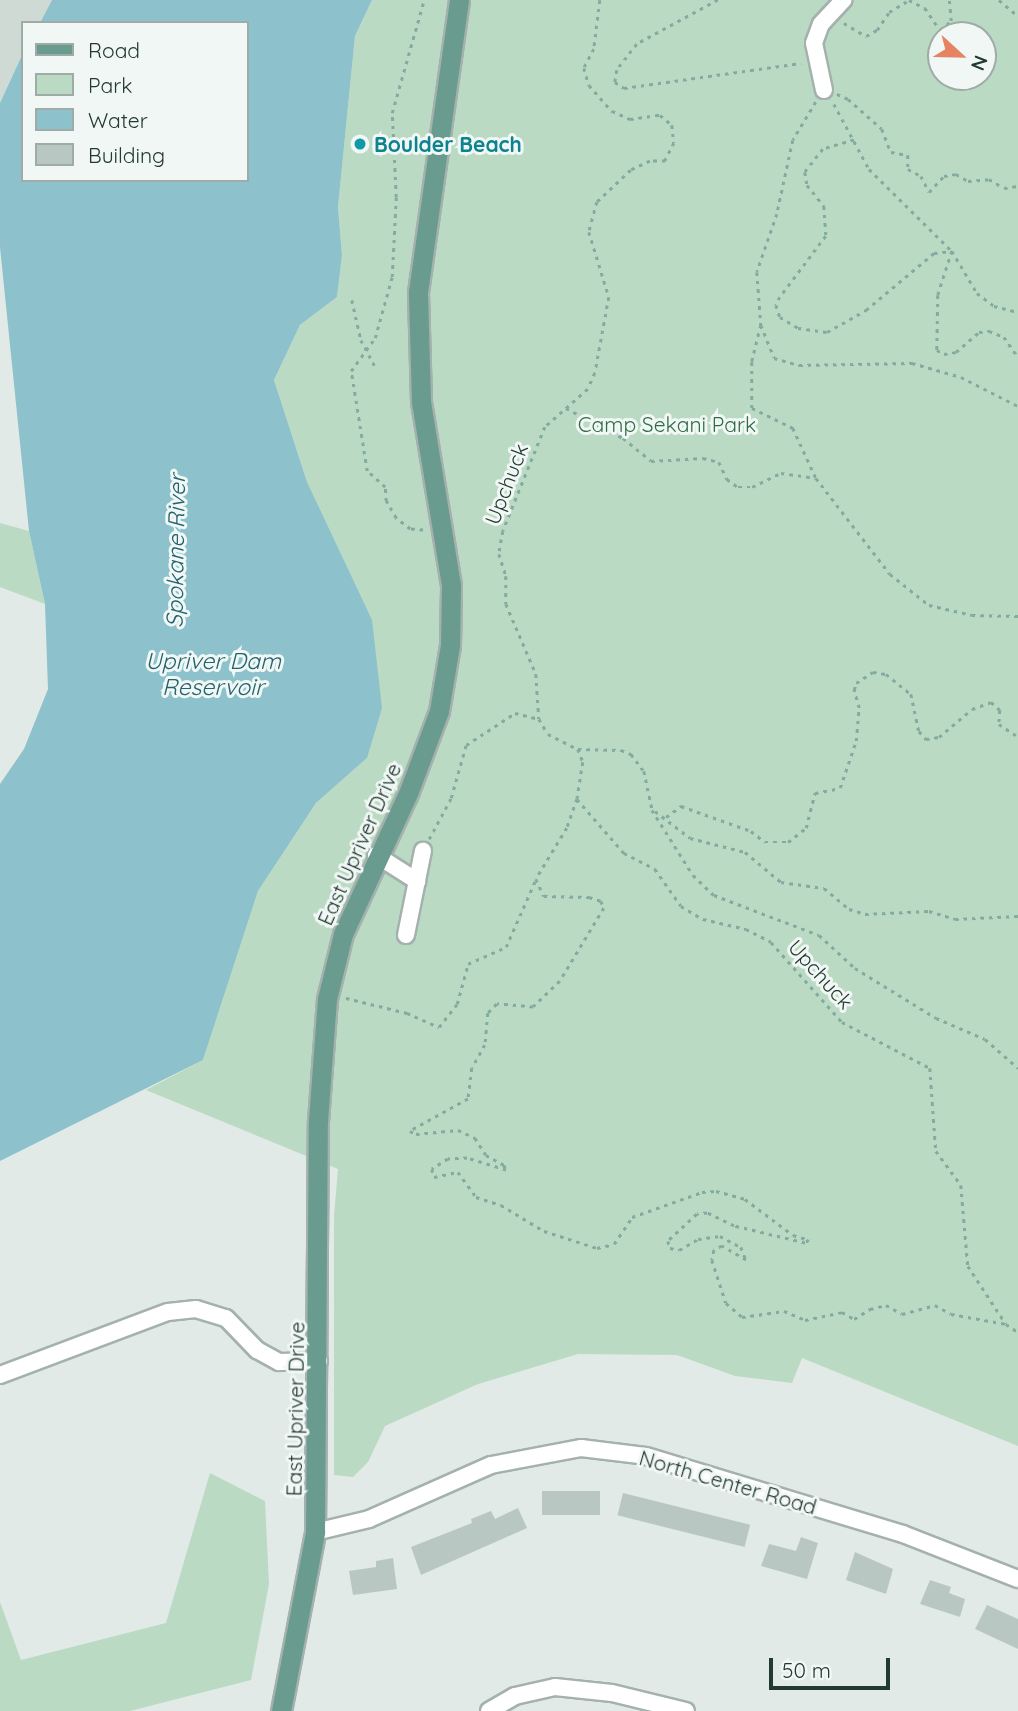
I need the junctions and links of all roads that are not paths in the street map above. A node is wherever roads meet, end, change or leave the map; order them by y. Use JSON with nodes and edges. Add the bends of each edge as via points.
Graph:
{"nodes":[{"id":1,"x":460,"y":0,"type":"edge"},
{"id":2,"x":838,"y":6,"type":"edge"},
{"id":3,"x":824,"y":90,"type":"road end"},
{"id":4,"x":423,"y":851,"type":"road end"},
{"id":5,"x":376,"y":855,"type":"junction"},
{"id":6,"x":417,"y":881,"type":"junction"},
{"id":7,"x":406,"y":935,"type":"dead end"},
{"id":8,"x":319,"y":1362,"type":"junction"},
{"id":9,"x":0,"y":1375,"type":"edge"},
{"id":10,"x":315,"y":1532,"type":"junction"},
{"id":11,"x":1018,"y":1579,"type":"edge"},
{"id":12,"x":281,"y":1711,"type":"edge"},
{"id":13,"x":489,"y":1711,"type":"edge"},
{"id":14,"x":686,"y":1711,"type":"edge"}],
"edges":[{"from":1,"to":5,"type":"main road","name":"East Upriver Drive","via":[[418,292],[421,401],[451,585],[450,645],[439,711],[409,791]]},
{"from":2,"to":3,"type":"street","via":[[821,24],[815,61]]},
{"from":4,"to":6,"type":"street"},
{"from":5,"to":6,"type":"street"},
{"from":5,"to":8,"type":"main road","name":"East Upriver Drive","via":[[343,934],[327,999],[318,1121]]},
{"from":6,"to":7,"type":"street"},
{"from":8,"to":9,"type":"street","via":[[279,1362],[257,1350],[226,1318],[197,1309],[168,1312]]},
{"from":8,"to":10,"type":"main road","name":"East Upriver Drive"},
{"from":10,"to":11,"type":"street","name":"North Center Road","via":[[369,1519],[491,1465],[581,1448],[646,1456],[903,1534]]},
{"from":10,"to":12,"type":"main road","name":"East Upriver Drive"},
{"from":13,"to":14,"type":"street","via":[[515,1696],[555,1687],[612,1693]]}]}
